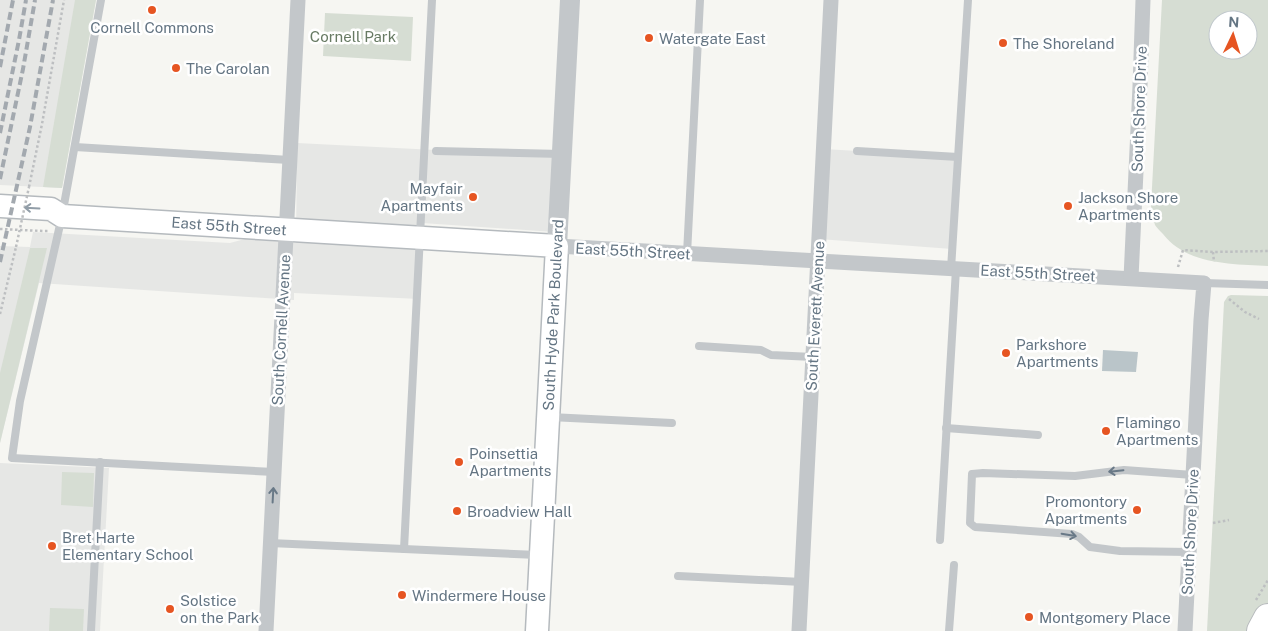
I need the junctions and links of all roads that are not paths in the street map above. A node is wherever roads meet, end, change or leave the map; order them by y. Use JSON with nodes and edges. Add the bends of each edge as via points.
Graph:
{"nodes":[{"id":1,"x":101,"y":0,"type":"edge"},
{"id":2,"x":298,"y":0,"type":"edge"},
{"id":3,"x":432,"y":0,"type":"edge"},
{"id":4,"x":570,"y":0,"type":"edge"},
{"id":5,"x":700,"y":0,"type":"edge"},
{"id":6,"x":831,"y":0,"type":"edge"},
{"id":7,"x":968,"y":0,"type":"edge"},
{"id":8,"x":1143,"y":0,"type":"edge"},
{"id":9,"x":75,"y":147,"type":"junction"},
{"id":10,"x":436,"y":151,"type":"dead end"},
{"id":11,"x":857,"y":151,"type":"dead end"},
{"id":12,"x":562,"y":154,"type":"junction"},
{"id":13,"x":958,"y":157,"type":"junction"},
{"id":14,"x":289,"y":160,"type":"junction"},
{"id":15,"x":0,"y":206,"type":"edge"},
{"id":16,"x":62,"y":216,"type":"junction"},
{"id":17,"x":0,"y":222,"type":"edge"},
{"id":18,"x":286,"y":230,"type":"junction"},
{"id":19,"x":419,"y":238,"type":"junction"},
{"id":20,"x":557,"y":246,"type":"junction"},
{"id":21,"x":687,"y":254,"type":"junction"},
{"id":22,"x":818,"y":261,"type":"junction"},
{"id":23,"x":954,"y":269,"type":"junction"},
{"id":24,"x":1131,"y":278,"type":"junction"},
{"id":25,"x":1204,"y":282,"type":"junction"},
{"id":26,"x":1268,"y":285,"type":"edge"},
{"id":27,"x":699,"y":346,"type":"dead end"},
{"id":28,"x":813,"y":357,"type":"junction"},
{"id":29,"x":548,"y":416,"type":"junction"},
{"id":30,"x":672,"y":423,"type":"dead end"},
{"id":31,"x":946,"y":428,"type":"junction"},
{"id":32,"x":1038,"y":435,"type":"dead end"},
{"id":33,"x":100,"y":462,"type":"junction"},
{"id":34,"x":274,"y":472,"type":"junction"},
{"id":35,"x":1193,"y":475,"type":"junction"},
{"id":36,"x":940,"y":540,"type":"dead end"},
{"id":37,"x":270,"y":543,"type":"junction"},
{"id":38,"x":404,"y":549,"type":"junction"},
{"id":39,"x":1190,"y":552,"type":"junction"},
{"id":40,"x":540,"y":555,"type":"junction"},
{"id":41,"x":954,"y":566,"type":"dead end"},
{"id":42,"x":678,"y":576,"type":"dead end"},
{"id":43,"x":802,"y":582,"type":"junction"},
{"id":44,"x":1268,"y":618,"type":"edge"},
{"id":45,"x":91,"y":631,"type":"edge"},
{"id":46,"x":266,"y":631,"type":"edge"},
{"id":47,"x":537,"y":631,"type":"edge"},
{"id":48,"x":799,"y":631,"type":"edge"},
{"id":49,"x":949,"y":631,"type":"edge"},
{"id":50,"x":1185,"y":631,"type":"edge"},
{"id":51,"x":1261,"y":631,"type":"edge"}],
"edges":[{"from":1,"to":9,"type":"lane"},
{"from":2,"to":14,"type":"street","name":"South Cornell Avenue"},
{"from":3,"to":19,"type":"lane"},
{"from":4,"to":12,"type":"street","name":"South Hyde Park Boulevard"},
{"from":5,"to":21,"type":"lane"},
{"from":6,"to":22,"type":"street","name":"South Everett Avenue"},
{"from":7,"to":13,"type":"lane"},
{"from":8,"to":24,"type":"street","name":"South Shore Drive"},
{"from":9,"to":14,"type":"lane"},
{"from":9,"to":16,"type":"lane"},
{"from":10,"to":12,"type":"lane"},
{"from":11,"to":13,"type":"lane"},
{"from":12,"to":20,"type":"street","name":"South Hyde Park Boulevard"},
{"from":13,"to":23,"type":"lane"},
{"from":14,"to":18,"type":"street","name":"South Cornell Avenue"},
{"from":16,"to":15,"type":"main road","name":"East 55th Street","one_way":true,"via":[[51,209]]},
{"from":16,"to":17,"type":"main road","name":"East 55th Street","via":[[48,224]]},
{"from":16,"to":18,"type":"main road","name":"East 55th Street"},
{"from":16,"to":33,"type":"lane","via":[[20,402],[12,458]]},
{"from":18,"to":19,"type":"main road","name":"East 55th Street"},
{"from":18,"to":34,"type":"street","name":"South Cornell Avenue"},
{"from":19,"to":20,"type":"main road","name":"East 55th Street"},
{"from":19,"to":38,"type":"lane"},
{"from":20,"to":21,"type":"street","name":"East 55th Street"},
{"from":20,"to":29,"type":"main road","name":"South Hyde Park Boulevard"},
{"from":21,"to":22,"type":"street","name":"East 55th Street"},
{"from":22,"to":23,"type":"street","name":"East 55th Street"},
{"from":22,"to":28,"type":"street","name":"South Everett Avenue"},
{"from":23,"to":24,"type":"street","name":"East 55th Street"},
{"from":23,"to":31,"type":"lane"},
{"from":24,"to":25,"type":"street","name":"East 55th Street"},
{"from":25,"to":26,"type":"lane"},
{"from":25,"to":35,"type":"street","name":"South Shore Drive"},
{"from":27,"to":28,"type":"lane"},
{"from":28,"to":43,"type":"street","name":"South Everett Avenue"},
{"from":29,"to":30,"type":"lane"},
{"from":29,"to":40,"type":"main road","name":"South Hyde Park Boulevard"},
{"from":31,"to":32,"type":"lane"},
{"from":31,"to":36,"type":"lane"},
{"from":33,"to":34,"type":"lane"},
{"from":33,"to":45,"type":"lane"},
{"from":37,"to":34,"type":"street","name":"South Cornell Avenue","one_way":true},
{"from":35,"to":39,"type":"street","name":"South Shore Drive"},
{"from":35,"to":39,"type":"lane","one_way":true,"via":[[1124,470],[1075,476],[972,474],[970,523],[985,528],[1072,534],[1090,547],[1120,551]]},
{"from":37,"to":38,"type":"lane"},
{"from":37,"to":46,"type":"street","name":"South Cornell Avenue"},
{"from":38,"to":40,"type":"lane"},
{"from":39,"to":50,"type":"street","name":"South Shore Drive"},
{"from":40,"to":47,"type":"main road","name":"South Hyde Park Boulevard"},
{"from":41,"to":49,"type":"lane"},
{"from":42,"to":43,"type":"lane"},
{"from":43,"to":48,"type":"street","name":"South Everett Avenue"},
{"from":44,"to":51,"type":"highway"}]}
